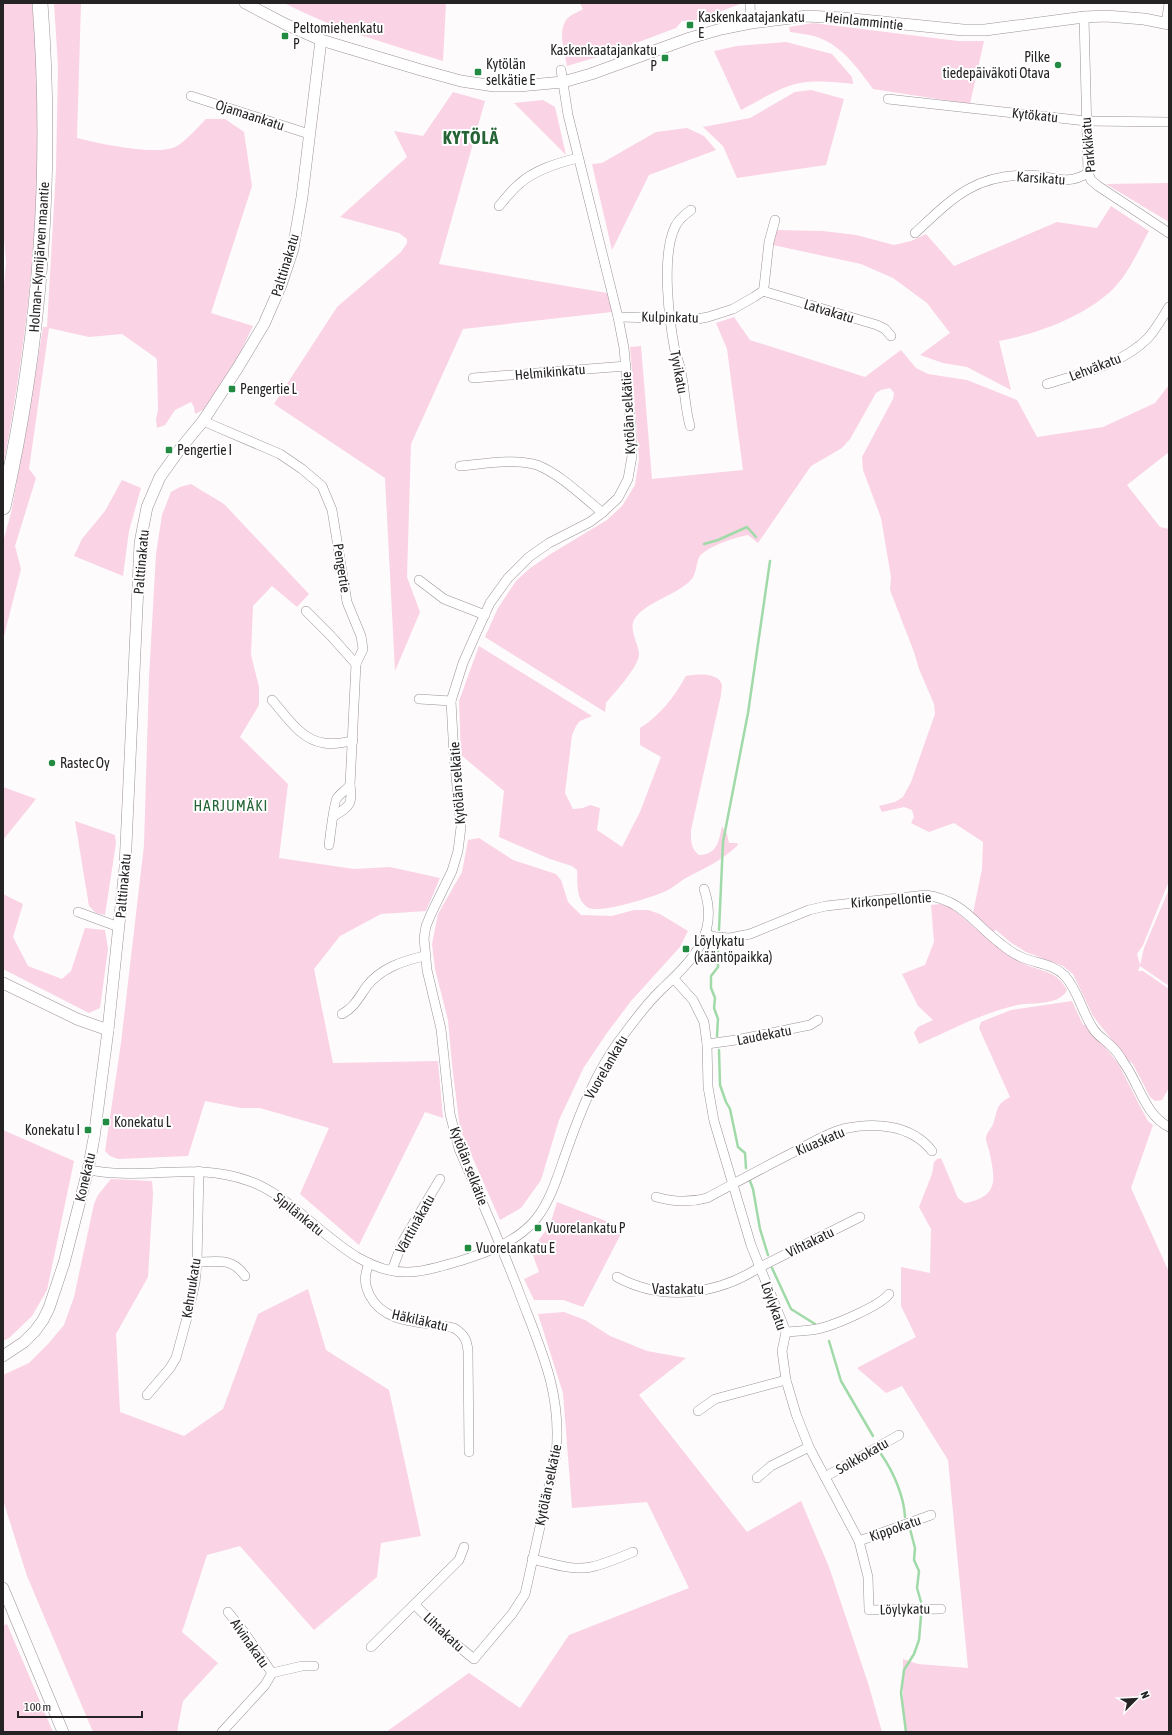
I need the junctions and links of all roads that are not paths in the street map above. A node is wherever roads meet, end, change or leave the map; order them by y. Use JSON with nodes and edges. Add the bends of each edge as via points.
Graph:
{"nodes":[{"id":1,"x":40,"y":3,"type":"edge"},
{"id":2,"x":245,"y":3,"type":"edge"},
{"id":3,"x":750,"y":3,"type":"edge"},
{"id":4,"x":1169,"y":3,"type":"edge"},
{"id":5,"x":1084,"y":17,"type":"junction"},
{"id":6,"x":751,"y":23,"type":"junction"},
{"id":7,"x":1168,"y":24,"type":"edge"},
{"id":8,"x":321,"y":40,"type":"junction"},
{"id":9,"x":561,"y":70,"type":"dead end"},
{"id":10,"x":563,"y":82,"type":"junction"},
{"id":11,"x":191,"y":96,"type":"dead end"},
{"id":12,"x":888,"y":99,"type":"dead end"},
{"id":13,"x":1086,"y":121,"type":"junction"},
{"id":14,"x":1169,"y":122,"type":"edge"},
{"id":15,"x":309,"y":134,"type":"junction"},
{"id":16,"x":578,"y":158,"type":"junction"},
{"id":17,"x":1088,"y":173,"type":"junction"},
{"id":18,"x":499,"y":206,"type":"dead end"},
{"id":19,"x":691,"y":210,"type":"dead end"},
{"id":20,"x":775,"y":220,"type":"dead end"},
{"id":21,"x":1169,"y":233,"type":"edge"},
{"id":22,"x":916,"y":234,"type":"dead end"},
{"id":23,"x":763,"y":292,"type":"junction"},
{"id":24,"x":1169,"y":307,"type":"edge"},
{"id":25,"x":618,"y":317,"type":"junction"},
{"id":26,"x":669,"y":318,"type":"junction"},
{"id":27,"x":891,"y":336,"type":"dead end"},
{"id":28,"x":626,"y":366,"type":"junction"},
{"id":29,"x":473,"y":378,"type":"dead end"},
{"id":30,"x":1047,"y":384,"type":"dead end"},
{"id":31,"x":203,"y":421,"type":"junction"},
{"id":32,"x":690,"y":426,"type":"dead end"},
{"id":33,"x":460,"y":466,"type":"dead end"},
{"id":34,"x":3,"y":507,"type":"edge"},
{"id":35,"x":602,"y":513,"type":"junction"},
{"id":36,"x":419,"y":580,"type":"dead end"},
{"id":37,"x":306,"y":612,"type":"dead end"},
{"id":38,"x":484,"y":615,"type":"junction"},
{"id":39,"x":356,"y":664,"type":"junction"},
{"id":40,"x":419,"y":699,"type":"dead end"},
{"id":41,"x":272,"y":700,"type":"dead end"},
{"id":42,"x":451,"y":701,"type":"junction"},
{"id":43,"x":353,"y":741,"type":"junction"},
{"id":44,"x":350,"y":785,"type":"junction"},
{"id":45,"x":334,"y":816,"type":"junction"},
{"id":46,"x":329,"y":845,"type":"dead end"},
{"id":47,"x":704,"y":889,"type":"dead end"},
{"id":48,"x":78,"y":912,"type":"dead end"},
{"id":49,"x":119,"y":927,"type":"junction"},
{"id":50,"x":705,"y":934,"type":"junction"},
{"id":51,"x":424,"y":956,"type":"junction"},
{"id":52,"x":674,"y":979,"type":"junction"},
{"id":53,"x":3,"y":983,"type":"edge"},
{"id":54,"x":342,"y":1014,"type":"dead end"},
{"id":55,"x":818,"y":1020,"type":"dead end"},
{"id":56,"x":108,"y":1030,"type":"junction"},
{"id":57,"x":708,"y":1044,"type":"junction"},
{"id":58,"x":1169,"y":1127,"type":"edge"},
{"id":59,"x":932,"y":1151,"type":"dead end"},
{"id":60,"x":88,"y":1170,"type":"junction"},
{"id":61,"x":199,"y":1171,"type":"junction"},
{"id":62,"x":440,"y":1179,"type":"dead end"},
{"id":63,"x":732,"y":1184,"type":"junction"},
{"id":64,"x":656,"y":1197,"type":"dead end"},
{"id":65,"x":860,"y":1217,"type":"dead end"},
{"id":66,"x":501,"y":1246,"type":"junction"},
{"id":67,"x":197,"y":1262,"type":"junction"},
{"id":68,"x":369,"y":1263,"type":"junction"},
{"id":69,"x":760,"y":1267,"type":"junction"},
{"id":70,"x":392,"y":1270,"type":"junction"},
{"id":71,"x":245,"y":1276,"type":"dead end"},
{"id":72,"x":617,"y":1277,"type":"dead end"},
{"id":73,"x":889,"y":1294,"type":"dead end"},
{"id":74,"x":786,"y":1332,"type":"junction"},
{"id":75,"x":6,"y":1353,"type":"edge"},
{"id":76,"x":786,"y":1380,"type":"junction"},
{"id":77,"x":147,"y":1394,"type":"dead end"},
{"id":78,"x":698,"y":1411,"type":"dead end"},
{"id":79,"x":899,"y":1435,"type":"dead end"},
{"id":80,"x":809,"y":1447,"type":"junction"},
{"id":81,"x":469,"y":1452,"type":"dead end"},
{"id":82,"x":826,"y":1477,"type":"junction"},
{"id":83,"x":757,"y":1478,"type":"dead end"},
{"id":84,"x":931,"y":1515,"type":"dead end"},
{"id":85,"x":859,"y":1541,"type":"junction"},
{"id":86,"x":464,"y":1547,"type":"dead end"},
{"id":87,"x":633,"y":1552,"type":"dead end"},
{"id":88,"x":532,"y":1559,"type":"junction"},
{"id":89,"x":3,"y":1588,"type":"edge"},
{"id":90,"x":415,"y":1605,"type":"junction"},
{"id":91,"x":940,"y":1609,"type":"dead end"},
{"id":92,"x":228,"y":1612,"type":"dead end"},
{"id":93,"x":371,"y":1647,"type":"dead end"},
{"id":94,"x":474,"y":1659,"type":"joint"},
{"id":95,"x":314,"y":1666,"type":"dead end"},
{"id":96,"x":272,"y":1673,"type":"junction"},
{"id":97,"x":63,"y":1732,"type":"edge"},
{"id":98,"x":222,"y":1732,"type":"edge"}],
"edges":[{"from":1,"to":34,"type":"highway","name":"Holman–Kymijärven maantie","via":[[46,136],[42,250],[30,364]]},
{"from":2,"to":8,"type":"street","name":"Heinlammintie"},
{"from":3,"to":6,"type":"street"},
{"from":4,"to":7,"type":"street"},
{"from":5,"to":6,"type":"street","name":"Heinlammintie","via":[[985,30],[807,16]]},
{"from":5,"to":7,"type":"street","name":"Heinlammintie","via":[[1124,17]]},
{"from":5,"to":13,"type":"street","name":"Parkkikatu"},
{"from":6,"to":10,"type":"street","name":"Heinlammintie","via":[[690,38]]},
{"from":8,"to":10,"type":"street","name":"Heinlammintie","via":[[461,81],[494,86]]},
{"from":8,"to":15,"type":"street","name":"Palttinakatu"},
{"from":9,"to":10,"type":"street","name":"Kytölän selkätie"},
{"from":10,"to":16,"type":"street","name":"Kytölän selkätie"},
{"from":11,"to":15,"type":"street","name":"Ojamaankatu"},
{"from":12,"to":13,"type":"street","name":"Kytökatu"},
{"from":13,"to":14,"type":"street","name":"Kytökatu"},
{"from":13,"to":17,"type":"street","name":"Parkkikatu"},
{"from":15,"to":31,"type":"street","name":"Palttinakatu","via":[[293,249],[281,286],[264,324]]},
{"from":16,"to":18,"type":"street","via":[[536,172],[518,185]]},
{"from":16,"to":25,"type":"street","name":"Kytölän selkätie"},
{"from":17,"to":21,"type":"street","name":"Parkkikatu","via":[[1098,186]]},
{"from":17,"to":22,"type":"street","name":"Karsikatu","via":[[1071,181],[1030,175],[987,180],[968,188],[954,198]]},
{"from":19,"to":26,"type":"street","name":"Tyvikatu","via":[[674,228],[670,242],[667,257]]},
{"from":20,"to":23,"type":"street","via":[[769,242]]},
{"from":23,"to":26,"type":"street","name":"Kulpinkatu","via":[[720,314],[697,319]]},
{"from":23,"to":27,"type":"street","name":"Latvakatu","via":[[877,325]]},
{"from":24,"to":30,"type":"street","name":"Lehväkatu","via":[[1148,338],[1127,354],[1101,368]]},
{"from":25,"to":26,"type":"street","name":"Kulpinkatu"},
{"from":25,"to":28,"type":"street","name":"Kytölän selkätie"},
{"from":26,"to":32,"type":"street","name":"Tyvikatu"},
{"from":28,"to":29,"type":"street","name":"Helmikinkatu"},
{"from":28,"to":35,"type":"street","name":"Kytölän selkätie","via":[[632,456],[628,479],[618,498]]},
{"from":31,"to":39,"type":"street","name":"Pengertie","via":[[280,454],[322,486],[332,510],[347,602],[361,636],[363,650]]},
{"from":31,"to":49,"type":"street","name":"Palttinakatu","via":[[160,477],[147,507],[140,543],[125,867]]},
{"from":33,"to":35,"type":"street","via":[[518,462],[537,466],[552,474]]},
{"from":35,"to":38,"type":"street","name":"Kytölän selkätie","via":[[529,557],[508,578]]},
{"from":36,"to":38,"type":"street","via":[[444,599]]},
{"from":37,"to":39,"type":"street","via":[[332,636]]},
{"from":38,"to":42,"type":"street","name":"Kytölän selkätie","via":[[462,663]]},
{"from":39,"to":43,"type":"street","name":"Pengertie"},
{"from":40,"to":42,"type":"street"},
{"from":41,"to":43,"type":"street","via":[[298,731],[313,741],[326,744]]},
{"from":42,"to":51,"type":"street","name":"Kytölän selkätie","via":[[461,827],[452,871],[426,926]]},
{"from":43,"to":44,"type":"street","name":"Pengertie"},
{"from":44,"to":45,"type":"street","via":[[334,803]]},
{"from":44,"to":45,"type":"street","name":"Pengertie","via":[[352,798],[349,805]]},
{"from":45,"to":46,"type":"street"},
{"from":47,"to":50,"type":"street","name":"Vuorelankatu","via":[[710,912]]},
{"from":48,"to":49,"type":"street"},
{"from":49,"to":56,"type":"street","name":"Palttinakatu"},
{"from":50,"to":52,"type":"street","name":"Vuorelankatu","via":[[698,949]]},
{"from":50,"to":58,"type":"street","name":"Kirkonpellontie","via":[[723,938],[750,934],[809,910],[826,906],[926,895],[941,898],[961,909],[1012,952],[1054,967],[1071,983],[1094,1030],[1126,1065],[1154,1116]]},
{"from":51,"to":54,"type":"street","via":[[406,960],[382,971],[367,985],[350,1010]]},
{"from":51,"to":66,"type":"street","name":"Kytölän selkätie","via":[[441,1029],[453,1131]]},
{"from":52,"to":57,"type":"street","name":"Löylykatu","via":[[688,993],[699,1010]]},
{"from":52,"to":66,"type":"street","name":"Vuorelankatu","via":[[646,1007],[602,1068],[581,1111],[550,1196],[542,1210],[526,1229]]},
{"from":53,"to":56,"type":"street","via":[[77,1019]]},
{"from":55,"to":57,"type":"street","name":"Laudekatu","via":[[810,1025]]},
{"from":56,"to":60,"type":"street","name":"Konekatu"},
{"from":57,"to":63,"type":"street","name":"Löylykatu","via":[[710,1103]]},
{"from":59,"to":63,"type":"street","name":"Kiuaskatu","via":[[920,1138],[894,1127],[878,1125],[850,1128],[832,1133]]},
{"from":60,"to":61,"type":"street","name":"Sipilänkatu","via":[[116,1174]]},
{"from":60,"to":75,"type":"street","name":"Konekatu","via":[[64,1263],[49,1308],[35,1331]]},
{"from":61,"to":67,"type":"street","name":"Kehruukatu"},
{"from":61,"to":68,"type":"street","name":"Sipilänkatu","via":[[223,1173],[250,1181],[275,1193],[341,1247]]},
{"from":62,"to":70,"type":"street","name":"Värttinäkatu","via":[[403,1241]]},
{"from":63,"to":64,"type":"street","name":"Kiuaskatu","via":[[698,1201],[678,1202]]},
{"from":63,"to":69,"type":"street","name":"Löylykatu"},
{"from":65,"to":69,"type":"street","name":"Vihtakatu"},
{"from":66,"to":70,"type":"street","name":"Sipilänkatu","via":[[470,1258],[424,1270],[408,1273]]},
{"from":66,"to":88,"type":"street","name":"Kytölän selkätie","via":[[546,1362],[557,1413],[556,1455]]},
{"from":67,"to":71,"type":"street","via":[[230,1262],[239,1267]]},
{"from":67,"to":77,"type":"street","name":"Kehruukatu","via":[[192,1298],[176,1358]]},
{"from":68,"to":70,"type":"street","name":"Sipilänkatu"},
{"from":68,"to":81,"type":"street","name":"Häkiläkatu","via":[[365,1283],[374,1303],[383,1312],[404,1320],[454,1328],[465,1336],[468,1350]]},
{"from":69,"to":72,"type":"street","name":"Vastakatu","via":[[722,1286],[702,1291],[649,1290]]},
{"from":69,"to":74,"type":"street","name":"Löylykatu"},
{"from":73,"to":74,"type":"street","via":[[880,1302],[826,1327]]},
{"from":74,"to":76,"type":"street","name":"Löylykatu","via":[[782,1351]]},
{"from":76,"to":78,"type":"street","via":[[715,1399]]},
{"from":76,"to":80,"type":"street","name":"Löylykatu"},
{"from":79,"to":82,"type":"street","name":"Soikkokatu"},
{"from":80,"to":82,"type":"street","name":"Löylykatu"},
{"from":80,"to":83,"type":"street","via":[[771,1466]]},
{"from":82,"to":85,"type":"street","name":"Löylykatu"},
{"from":84,"to":85,"type":"street","name":"Kippokatu"},
{"from":85,"to":91,"type":"street","name":"Löylykatu","via":[[868,1577],[869,1610]]},
{"from":86,"to":90,"type":"street","name":"Lihtakatu","via":[[459,1560]]},
{"from":87,"to":88,"type":"street","via":[[590,1568]]},
{"from":88,"to":94,"type":"street","name":"Kytölän selkätie","via":[[528,1582],[519,1604]]},
{"from":89,"to":97,"type":"street"},
{"from":90,"to":93,"type":"street","name":"Lihtakatu"},
{"from":90,"to":94,"type":"street","name":"Lihtakatu","via":[[448,1638]]},
{"from":92,"to":96,"type":"street","name":"Aivinakatu"},
{"from":95,"to":96,"type":"street","name":"Aivinakatu"},
{"from":96,"to":98,"type":"street","name":"Aivinakatu","via":[[265,1685]]}]}
